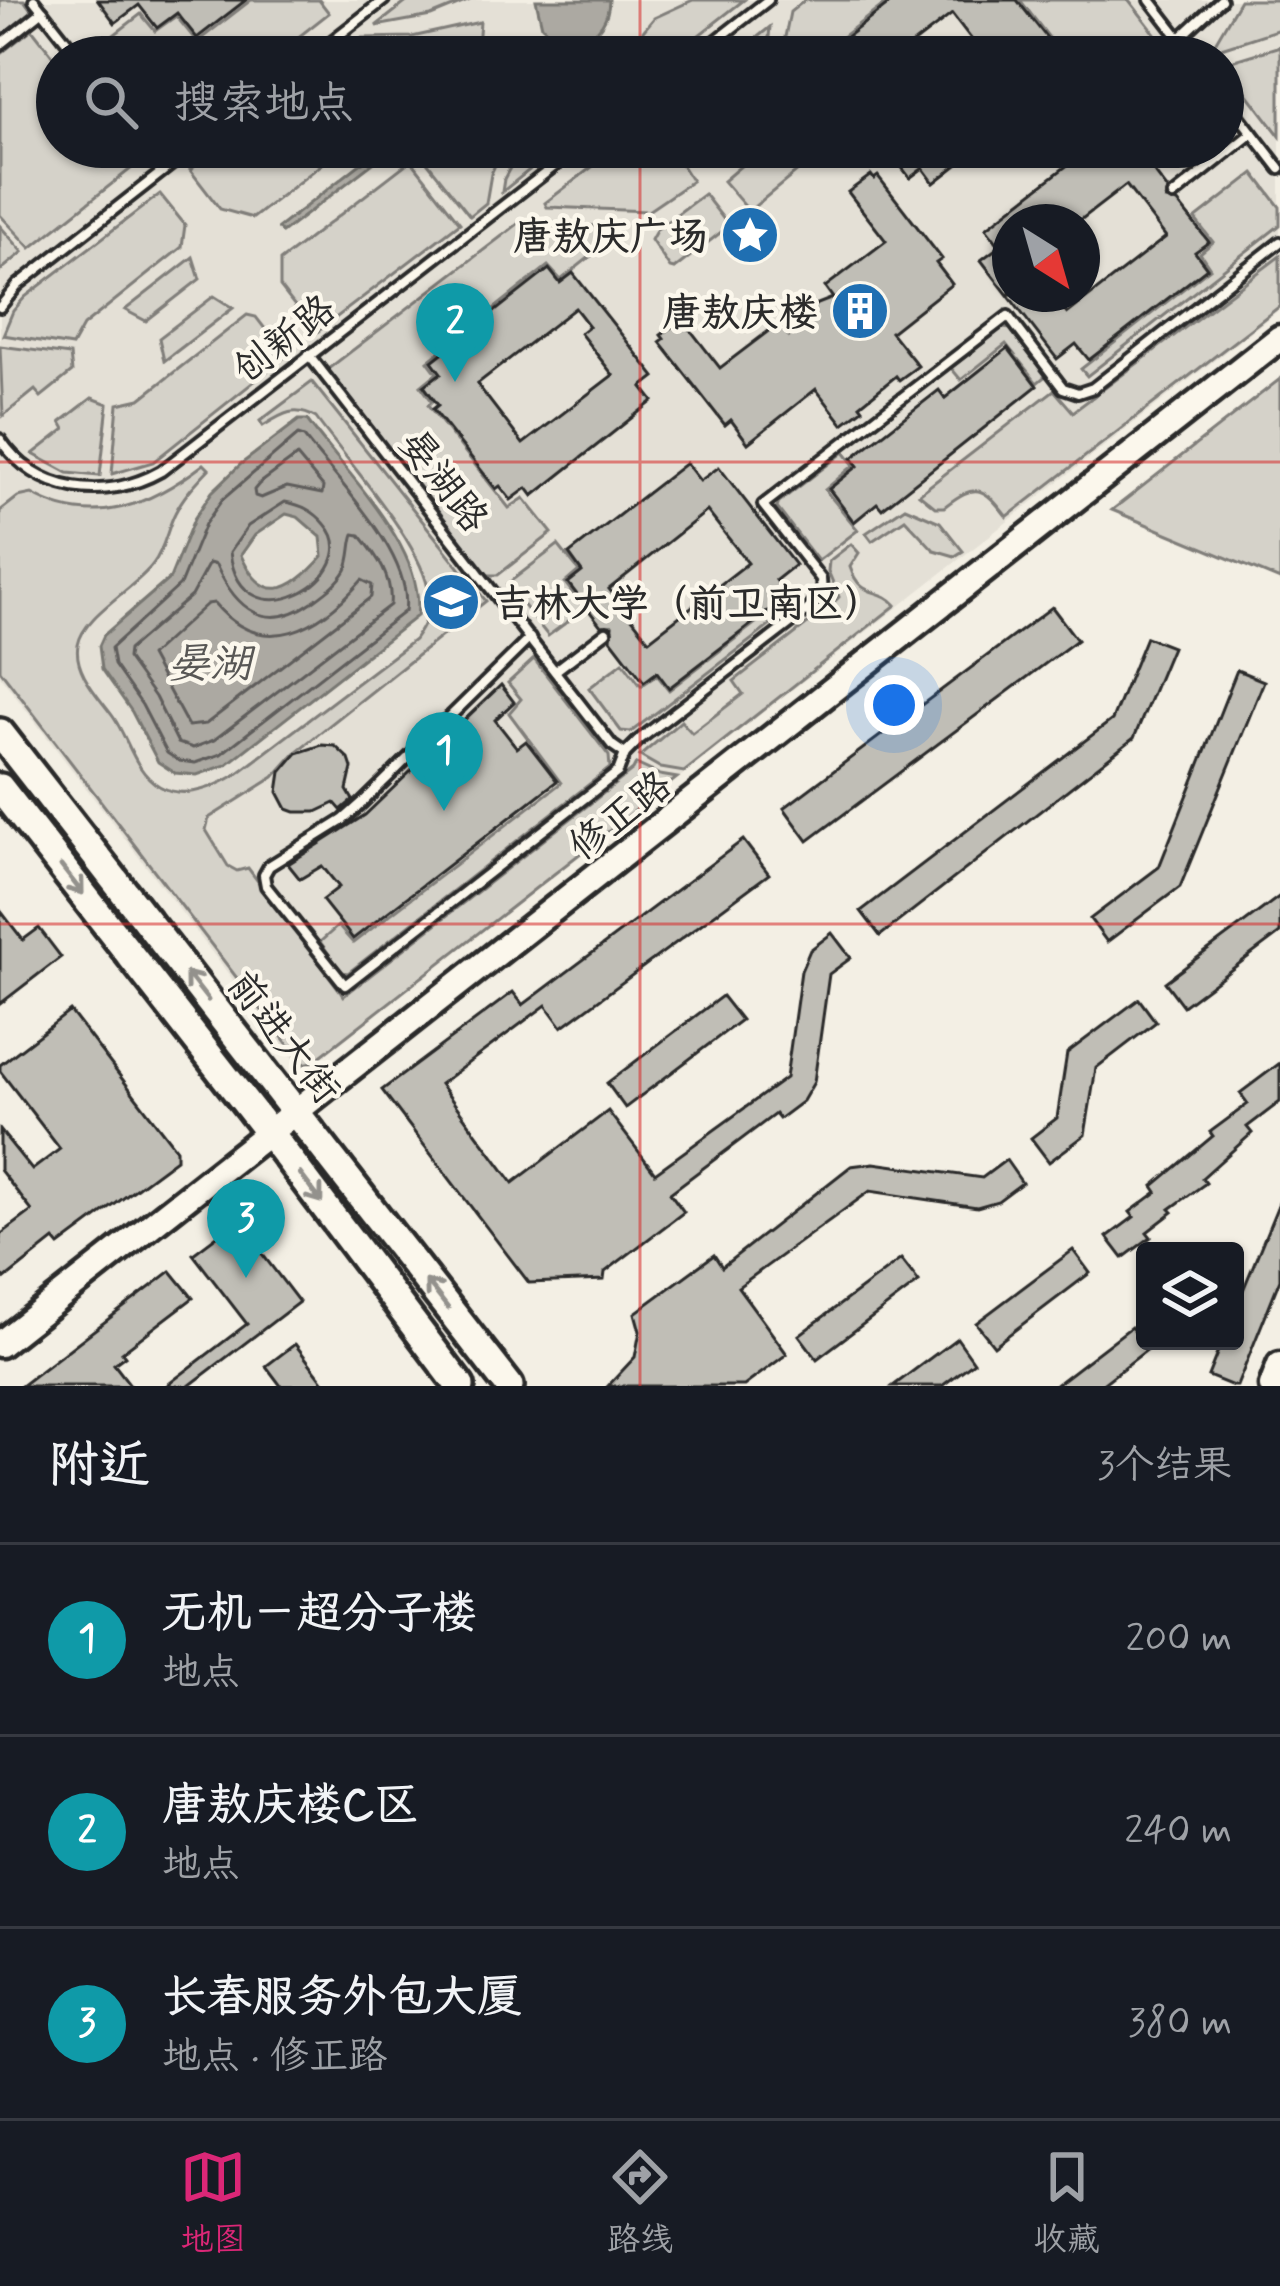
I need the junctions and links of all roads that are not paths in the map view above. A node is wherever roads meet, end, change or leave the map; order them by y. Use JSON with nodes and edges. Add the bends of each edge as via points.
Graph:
{"nodes":[{"id":1,"x":34,"y":0,"type":"edge"},
{"id":2,"x":384,"y":0,"type":"edge"},
{"id":3,"x":768,"y":0,"type":"edge"},
{"id":4,"x":1150,"y":0,"type":"edge"},
{"id":5,"x":1222,"y":0,"type":"edge"},
{"id":6,"x":43,"y":11,"type":"junction"},
{"id":7,"x":63,"y":36,"type":"edge"},
{"id":8,"x":338,"y":36,"type":"edge"},
{"id":9,"x":722,"y":36,"type":"edge"},
{"id":10,"x":1178,"y":36,"type":"edge"},
{"id":11,"x":1182,"y":36,"type":"edge"},
{"id":12,"x":0,"y":45,"type":"edge"},
{"id":13,"x":1244,"y":123,"type":"edge"},
{"id":14,"x":1252,"y":134,"type":"junction"},
{"id":15,"x":1244,"y":140,"type":"edge"},
{"id":16,"x":552,"y":168,"type":"edge"},
{"id":17,"x":1209,"y":168,"type":"edge"},
{"id":18,"x":165,"y":169,"type":"edge"},
{"id":19,"x":1280,"y":169,"type":"edge"},
{"id":20,"x":1173,"y":196,"type":"dead end"},
{"id":21,"x":1280,"y":242,"type":"edge"},
{"id":22,"x":0,"y":307,"type":"edge"},
{"id":23,"x":1280,"y":338,"type":"edge"},
{"id":24,"x":309,"y":355,"type":"junction"},
{"id":25,"x":6,"y":446,"type":"edge"},
{"id":26,"x":0,"y":463,"type":"edge"},
{"id":27,"x":605,"y":632,"type":"dead end"},
{"id":28,"x":530,"y":638,"type":"junction"},
{"id":29,"x":555,"y":671,"type":"junction"},
{"id":30,"x":0,"y":733,"type":"edge"},
{"id":31,"x":625,"y":754,"type":"junction"},
{"id":32,"x":0,"y":788,"type":"edge"},
{"id":33,"x":296,"y":1114,"type":"junction"},
{"id":34,"x":270,"y":1134,"type":"junction"},
{"id":35,"x":0,"y":1344,"type":"edge"},
{"id":36,"x":1280,"y":1365,"type":"edge"},
{"id":37,"x":460,"y":1386,"type":"edge"},
{"id":38,"x":509,"y":1386,"type":"edge"},
{"id":39,"x":1272,"y":1386,"type":"edge"}],
"edges":[{"from":1,"to":6,"type":"lane"},
{"from":2,"to":8,"type":"lane"},
{"from":3,"to":9,"type":"lane"},
{"from":4,"to":10,"type":"lane"},
{"from":5,"to":11,"type":"lane"},
{"from":6,"to":7,"type":"lane"},
{"from":6,"to":12,"type":"lane"},
{"from":13,"to":14,"type":"lane"},
{"from":14,"to":15,"type":"lane"},
{"from":14,"to":19,"type":"lane"},
{"from":16,"to":24,"type":"lane","name":"创新路"},
{"from":17,"to":20,"type":"lane"},
{"from":18,"to":22,"type":"lane"},
{"from":21,"to":31,"type":"lane","via":[[1078,393],[1064,388],[1008,316],[763,505],[821,578],[822,592]]},
{"from":23,"to":33,"type":"street","name":"修正路"},
{"from":24,"to":25,"type":"lane","name":"创新路","via":[[140,483],[104,490],[60,485]]},
{"from":24,"to":28,"type":"lane","name":"晏湖路"},
{"from":25,"to":26,"type":"lane"},
{"from":27,"to":29,"type":"lane"},
{"from":28,"to":29,"type":"lane","name":"晏湖路"},
{"from":28,"to":31,"type":"lane","via":[[353,812],[264,875],[345,985],[618,772]]},
{"from":29,"to":31,"type":"lane","name":"晏湖路"},
{"from":33,"to":30,"type":"main road","name":"前进大街","one_way":true},
{"from":32,"to":34,"type":"main road","name":"前进大街","one_way":true},
{"from":33,"to":34,"type":"street","name":"修正路"},
{"from":38,"to":33,"type":"main road","name":"前进大街","one_way":true},
{"from":34,"to":35,"type":"street","name":"修正路"},
{"from":34,"to":37,"type":"main road","name":"前进大街","one_way":true},
{"from":36,"to":39,"type":"street"}]}
